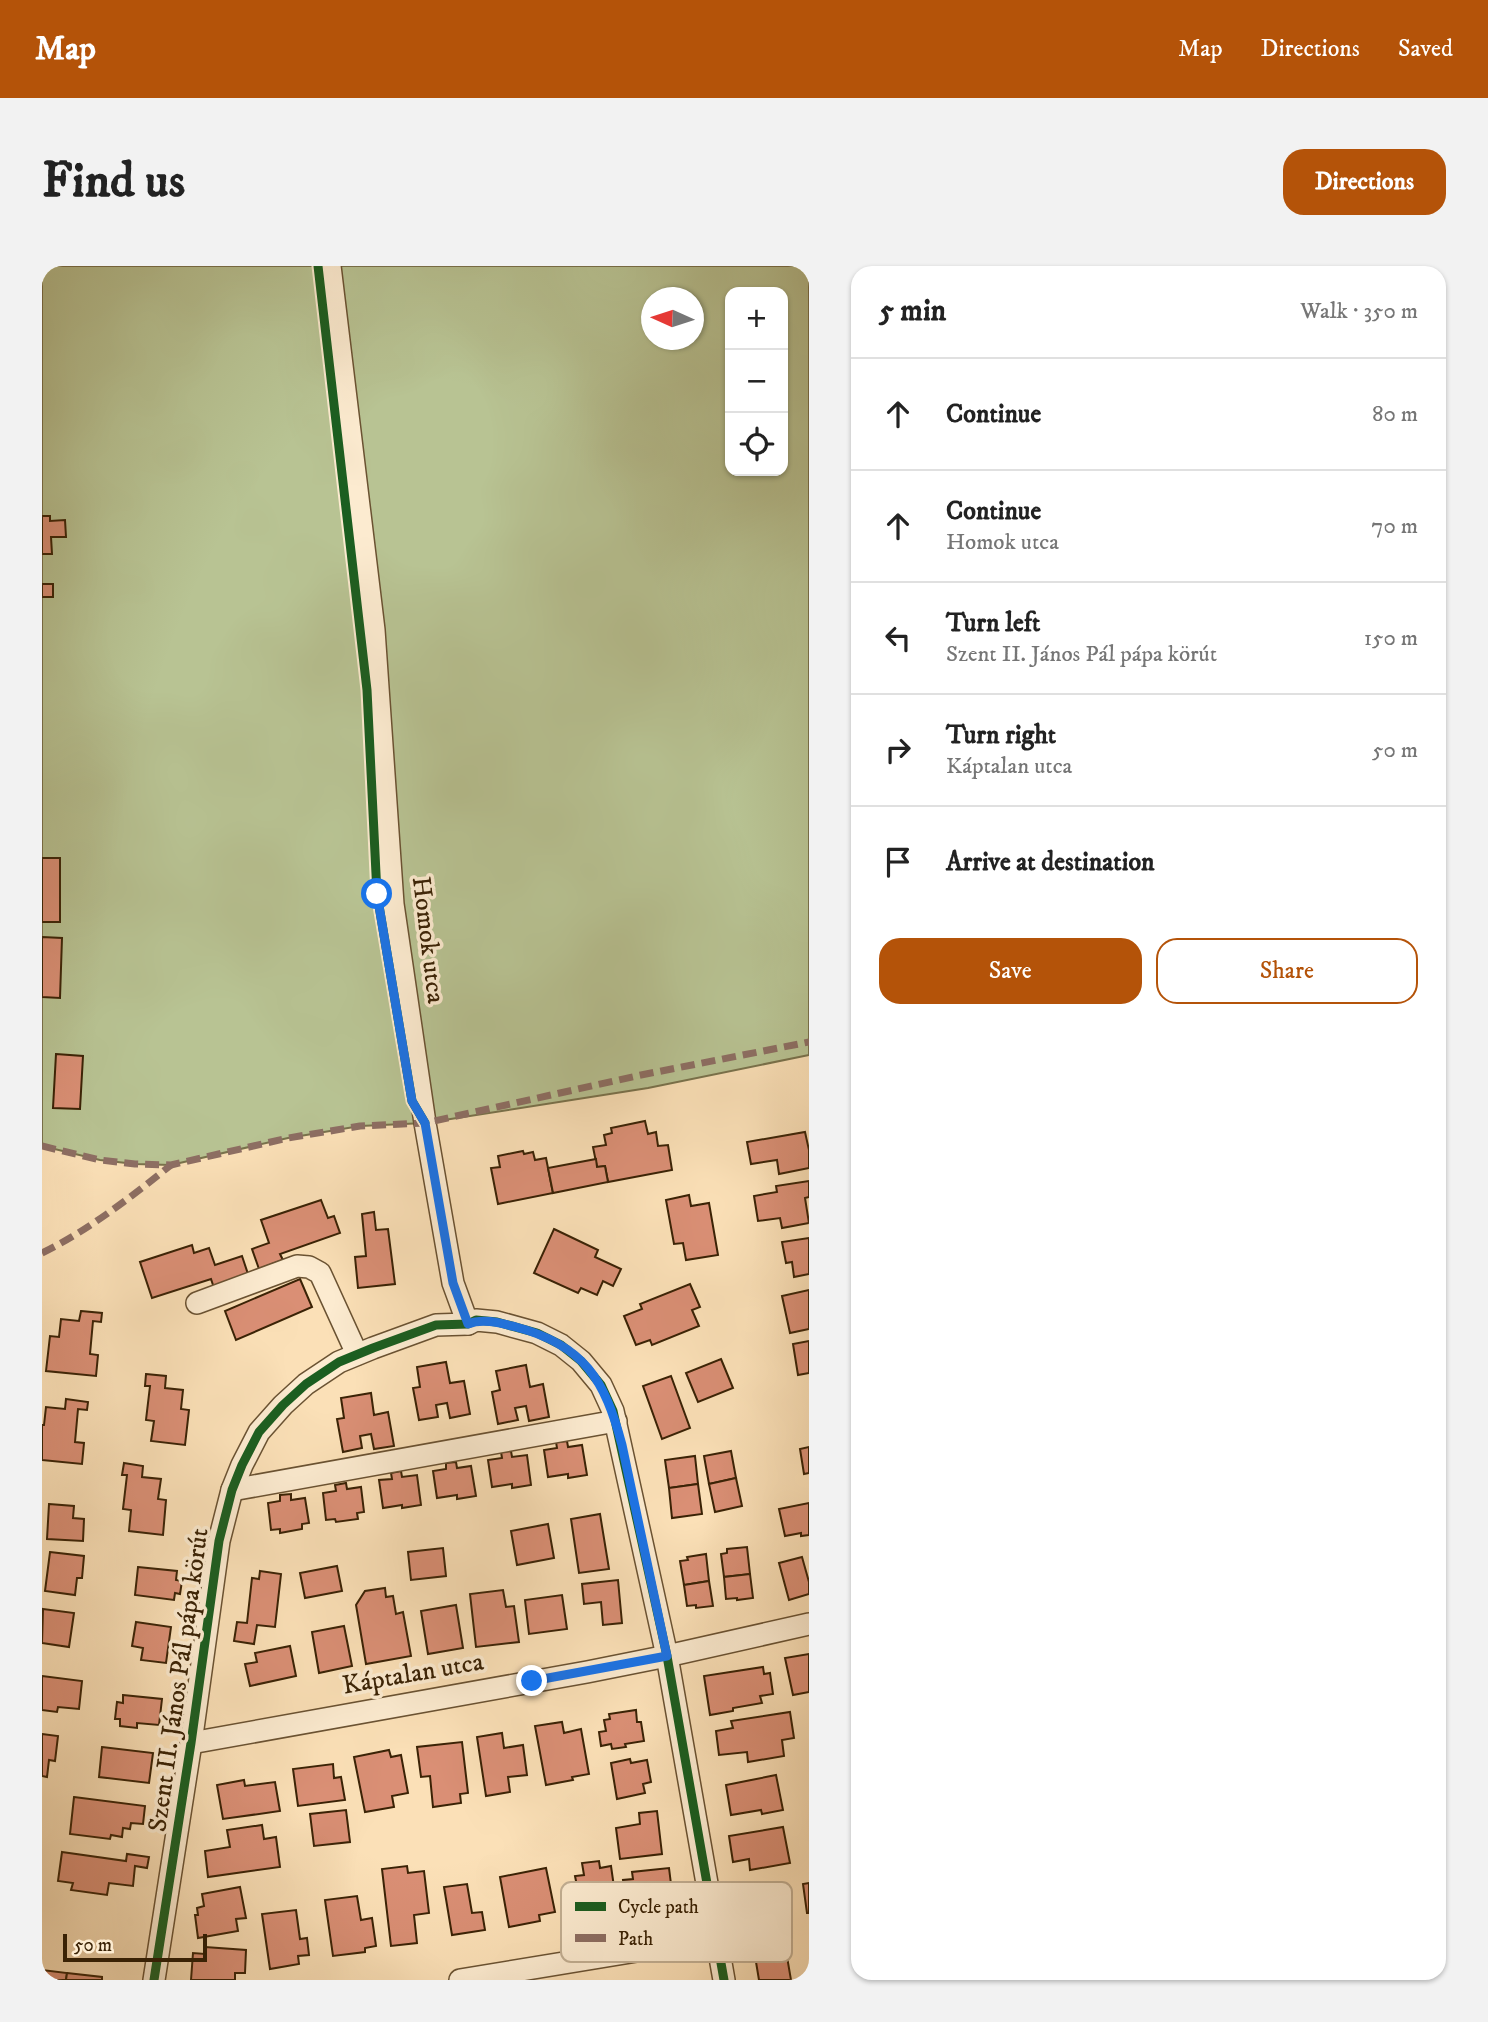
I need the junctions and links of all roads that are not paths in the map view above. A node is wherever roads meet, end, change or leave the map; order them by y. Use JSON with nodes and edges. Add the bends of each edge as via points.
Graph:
{"nodes":[{"id":1,"x":330,"y":266,"type":"edge"},
{"id":2,"x":197,"y":1303,"type":"dead end"},
{"id":3,"x":468,"y":1324,"type":"junction"},
{"id":4,"x":357,"y":1354,"type":"junction"},
{"id":5,"x":616,"y":1421,"type":"junction"},
{"id":6,"x":232,"y":1490,"type":"junction"},
{"id":7,"x":809,"y":1624,"type":"edge"},
{"id":8,"x":667,"y":1656,"type":"junction"},
{"id":9,"x":191,"y":1743,"type":"junction"},
{"id":10,"x":706,"y":1882,"type":"edge"},
{"id":11,"x":570,"y":1962,"type":"edge"},
{"id":12,"x":721,"y":1962,"type":"edge"},
{"id":13,"x":155,"y":1980,"type":"edge"},
{"id":14,"x":460,"y":1980,"type":"edge"},
{"id":15,"x":724,"y":1980,"type":"edge"}],
"edges":[{"from":1,"to":3,"type":"street","name":"Homok utca","via":[[374,630],[393,904],[453,1283]]},
{"from":2,"to":4,"type":"street","via":[[297,1266],[309,1266],[320,1273]]},
{"from":3,"to":4,"type":"street","name":"Szent II. János Pál pápa körút","via":[[436,1325]]},
{"from":3,"to":5,"type":"street","name":"Szent II. János Pál pápa körút","via":[[496,1322],[561,1345],[582,1361],[601,1385]]},
{"from":4,"to":6,"type":"street","name":"Szent II. János Pál pápa körút","via":[[306,1384],[283,1405],[259,1432]]},
{"from":5,"to":6,"type":"street"},
{"from":5,"to":8,"type":"street","name":"Szent II. János Pál pápa körút"},
{"from":6,"to":9,"type":"street","name":"Szent II. János Pál pápa körút","via":[[219,1541]]},
{"from":7,"to":8,"type":"street","name":"Káptalan utca"},
{"from":8,"to":9,"type":"street","name":"Káptalan utca"},
{"from":8,"to":10,"type":"street","name":"Szent II. János Pál pápa körút"},
{"from":9,"to":13,"type":"street","name":"Szent II. János Pál pápa körút"},
{"from":11,"to":14,"type":"street"},
{"from":12,"to":15,"type":"street","name":"Szent II. János Pál pápa körút"}]}
